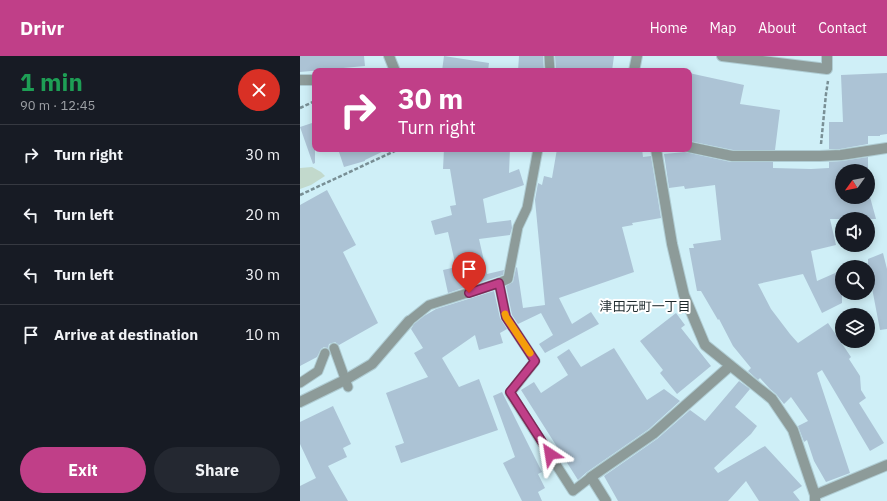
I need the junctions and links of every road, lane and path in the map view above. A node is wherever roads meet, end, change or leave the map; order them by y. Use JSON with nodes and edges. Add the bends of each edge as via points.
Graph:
{"nodes":[{"id":1,"x":389,"y":56,"type":"edge"},
{"id":2,"x":549,"y":56,"type":"edge"},
{"id":3,"x":637,"y":56,"type":"edge"},
{"id":4,"x":722,"y":56,"type":"edge"},
{"id":5,"x":827,"y":56,"type":"edge"},
{"id":6,"x":394,"y":68,"type":"edge"},
{"id":7,"x":550,"y":68,"type":"edge"},
{"id":8,"x":635,"y":68,"type":"edge"},
{"id":9,"x":828,"y":69,"type":"junction"},
{"id":10,"x":300,"y":80,"type":"edge"},
{"id":11,"x":312,"y":80,"type":"edge"},
{"id":12,"x":312,"y":102,"type":"edge"},
{"id":13,"x":300,"y":108,"type":"edge"},
{"id":14,"x":692,"y":148,"type":"edge"},
{"id":15,"x":887,"y":148,"type":"edge"},
{"id":16,"x":393,"y":152,"type":"edge"},
{"id":17,"x":537,"y":152,"type":"edge"},
{"id":18,"x":657,"y":152,"type":"edge"},
{"id":19,"x":820,"y":156,"type":"junction"},
{"id":20,"x":300,"y":195,"type":"edge"},
{"id":21,"x":499,"y":283,"type":"junction"},
{"id":22,"x":409,"y":321,"type":"joint"},
{"id":23,"x":334,"y":348,"type":"dead end"},
{"id":24,"x":325,"y":353,"type":"dead end"},
{"id":25,"x":730,"y":366,"type":"junction"},
{"id":26,"x":300,"y":383,"type":"edge"},
{"id":27,"x":347,"y":383,"type":"junction"},
{"id":28,"x":300,"y":402,"type":"edge"},
{"id":29,"x":887,"y":466,"type":"edge"},
{"id":30,"x":590,"y":477,"type":"junction"},
{"id":31,"x":815,"y":498,"type":"edge"},
{"id":32,"x":606,"y":501,"type":"edge"}],
"edges":[{"from":1,"to":6,"type":"street"},
{"from":2,"to":7,"type":"lane"},
{"from":3,"to":8,"type":"street"},
{"from":4,"to":9,"type":"street"},
{"from":5,"to":9,"type":"street"},
{"from":9,"to":19,"type":"path"},
{"from":10,"to":11,"type":"street"},
{"from":12,"to":13,"type":"path"},
{"from":14,"to":19,"type":"street","via":[[732,156]]},
{"from":15,"to":19,"type":"street"},
{"from":16,"to":20,"type":"path"},
{"from":17,"to":21,"type":"lane","via":[[527,208],[518,227],[508,279]]},
{"from":18,"to":25,"type":"street","via":[[672,244],[684,295],[705,344]]},
{"from":21,"to":22,"type":"lane","via":[[429,305]]},
{"from":21,"to":30,"type":"lane","via":[[506,317],[535,361],[510,392],[573,491]]},
{"from":22,"to":27,"type":"street","via":[[372,364]]},
{"from":23,"to":27,"type":"lane"},
{"from":24,"to":26,"type":"lane","via":[[318,371]]},
{"from":25,"to":30,"type":"street","via":[[653,434]]},
{"from":25,"to":31,"type":"street","via":[[772,399],[793,430]]},
{"from":27,"to":28,"type":"street"},
{"from":29,"to":31,"type":"street"},
{"from":30,"to":32,"type":"street"}]}
